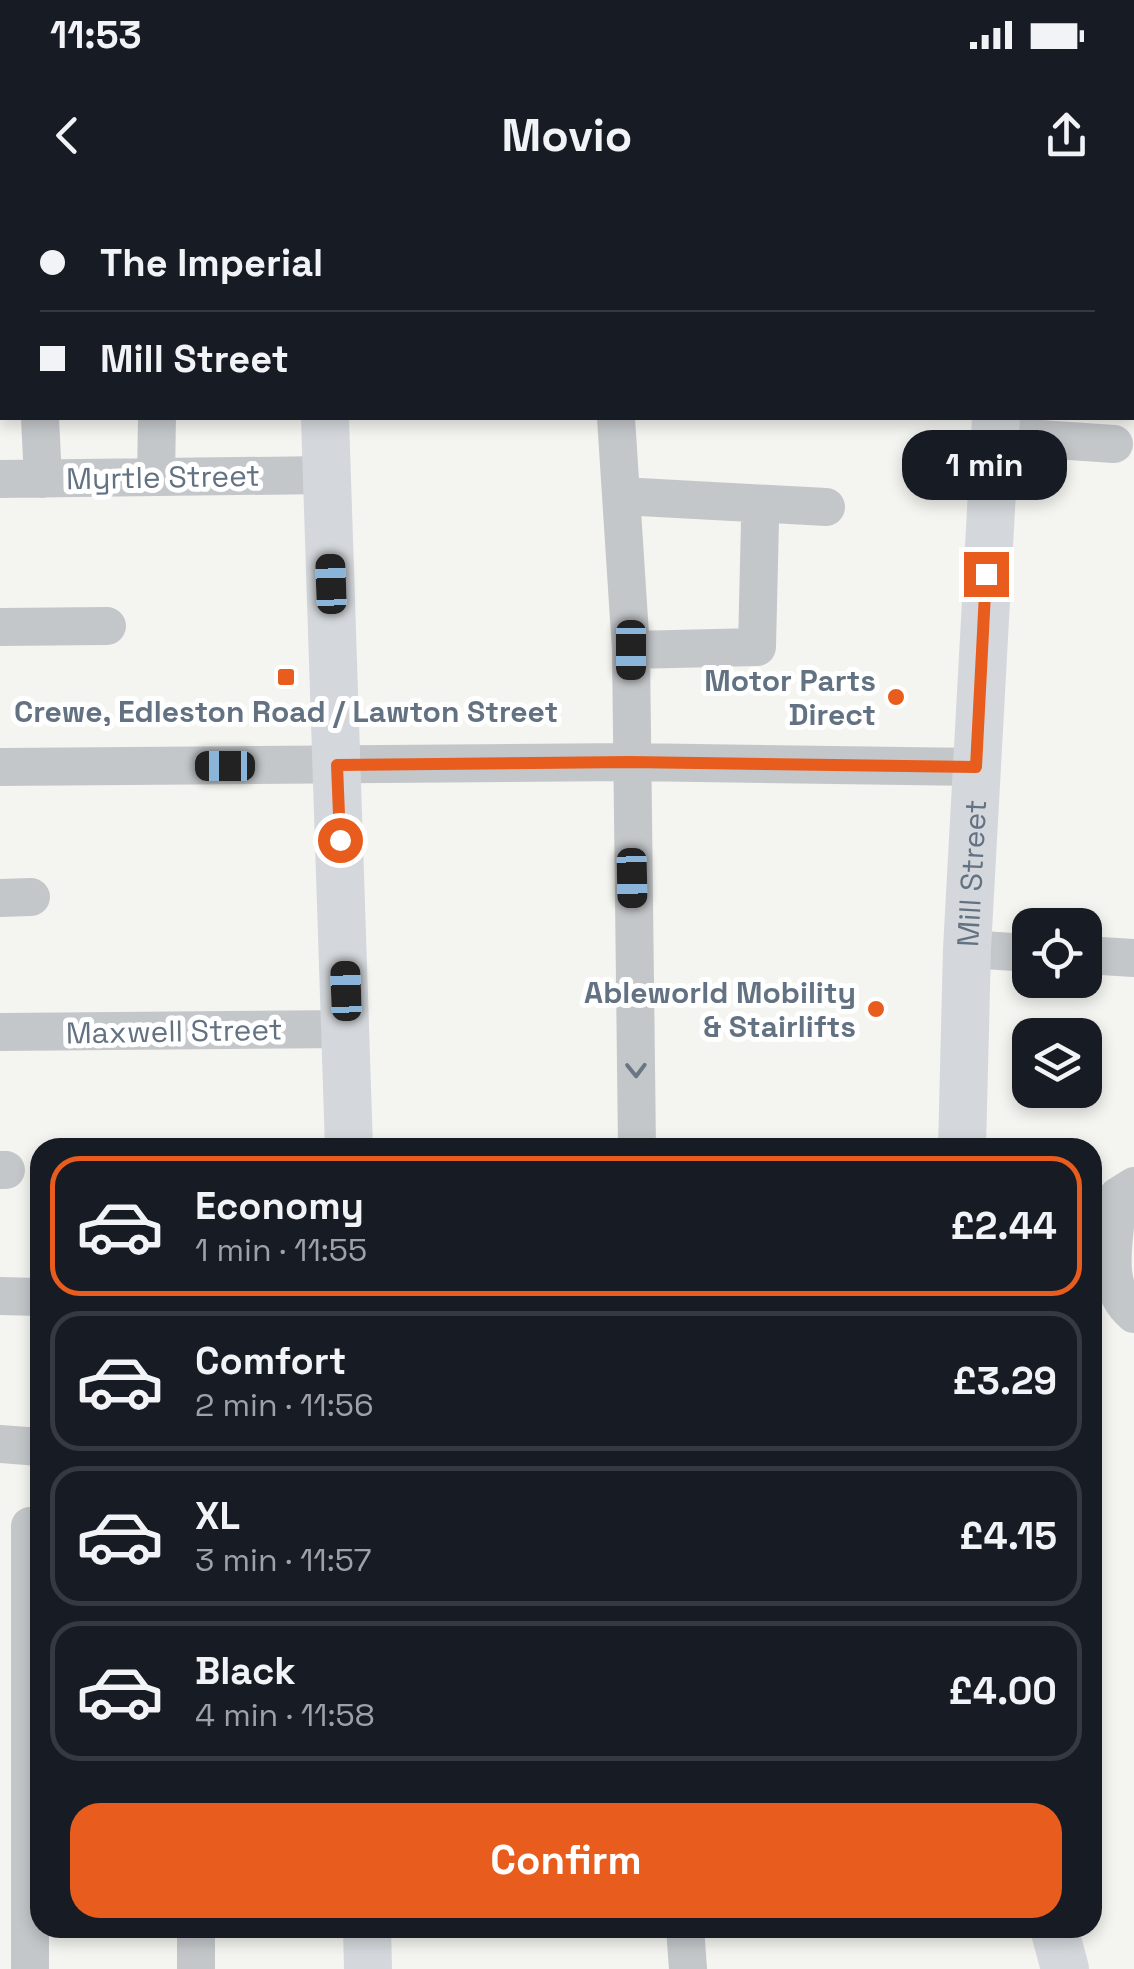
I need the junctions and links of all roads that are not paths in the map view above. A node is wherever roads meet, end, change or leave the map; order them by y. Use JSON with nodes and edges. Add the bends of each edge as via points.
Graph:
{"nodes":[{"id":1,"x":40,"y":420,"type":"edge"},
{"id":2,"x":157,"y":420,"type":"edge"},
{"id":3,"x":325,"y":420,"type":"edge"},
{"id":4,"x":616,"y":420,"type":"edge"},
{"id":5,"x":996,"y":427,"type":"edge"},
{"id":6,"x":1114,"y":444,"type":"dead end"},
{"id":7,"x":327,"y":475,"type":"junction"},
{"id":8,"x":156,"y":477,"type":"junction"},
{"id":9,"x":0,"y":479,"type":"edge"},
{"id":10,"x":42,"y":479,"type":"junction"},
{"id":11,"x":621,"y":496,"type":"junction"},
{"id":12,"x":826,"y":506,"type":"dead end"},
{"id":13,"x":760,"y":521,"type":"dead end"},
{"id":14,"x":107,"y":626,"type":"dead end"},
{"id":15,"x":0,"y":627,"type":"edge"},
{"id":16,"x":631,"y":650,"type":"junction"},
{"id":17,"x":630,"y":762,"type":"junction"},
{"id":18,"x":337,"y":765,"type":"junction"},
{"id":19,"x":0,"y":767,"type":"edge"},
{"id":20,"x":976,"y":767,"type":"junction"},
{"id":21,"x":966,"y":949,"type":"junction"},
{"id":22,"x":1012,"y":951,"type":"edge"},
{"id":23,"x":1102,"y":957,"type":"edge"},
{"id":24,"x":1134,"y":958,"type":"edge"},
{"id":25,"x":348,"y":1029,"type":"junction"},
{"id":26,"x":0,"y":1032,"type":"edge"},
{"id":27,"x":349,"y":1138,"type":"edge"},
{"id":28,"x":638,"y":1138,"type":"edge"},
{"id":29,"x":962,"y":1138,"type":"edge"},
{"id":30,"x":1134,"y":1186,"type":"edge"},
{"id":31,"x":0,"y":1296,"type":"edge"},
{"id":32,"x":30,"y":1297,"type":"edge"},
{"id":33,"x":1134,"y":1314,"type":"edge"},
{"id":34,"x":0,"y":1444,"type":"edge"},
{"id":35,"x":30,"y":1446,"type":"edge"},
{"id":36,"x":23,"y":1526,"type":"edge"},
{"id":37,"x":23,"y":1693,"type":"edge"},
{"id":38,"x":196,"y":1938,"type":"edge"},
{"id":39,"x":366,"y":1938,"type":"edge"},
{"id":40,"x":686,"y":1938,"type":"edge"},
{"id":41,"x":1057,"y":1938,"type":"edge"},
{"id":42,"x":30,"y":1969,"type":"edge"},
{"id":43,"x":196,"y":1969,"type":"edge"},
{"id":44,"x":368,"y":1969,"type":"edge"},
{"id":45,"x":688,"y":1969,"type":"edge"},
{"id":46,"x":1066,"y":1969,"type":"edge"}],
"edges":[{"from":1,"to":10,"type":"street"},
{"from":2,"to":8,"type":"street"},
{"from":3,"to":7,"type":"main road"},
{"from":4,"to":11,"type":"street"},
{"from":5,"to":6,"type":"street"},
{"from":5,"to":20,"type":"main road","name":"Mill Street"},
{"from":7,"to":8,"type":"street","name":"Myrtle Street"},
{"from":7,"to":18,"type":"main road"},
{"from":8,"to":10,"type":"street","name":"Myrtle Street"},
{"from":9,"to":10,"type":"street","name":"Myrtle Street"},
{"from":11,"to":12,"type":"street"},
{"from":11,"to":16,"type":"street"},
{"from":13,"to":16,"type":"street","via":[[757,647]]},
{"from":14,"to":15,"type":"street"},
{"from":16,"to":17,"type":"street"},
{"from":17,"to":18,"type":"street"},
{"from":17,"to":20,"type":"street"},
{"from":17,"to":28,"type":"street","one_way":true},
{"from":18,"to":19,"type":"street"},
{"from":18,"to":25,"type":"main road"},
{"from":20,"to":21,"type":"main road","name":"Mill Street"},
{"from":21,"to":22,"type":"street"},
{"from":21,"to":29,"type":"main road","name":"Mill Street"},
{"from":23,"to":24,"type":"street"},
{"from":25,"to":26,"type":"street","name":"Maxwell Street"},
{"from":25,"to":27,"type":"main road"},
{"from":30,"to":33,"type":"street","via":[[1118,1196],[1112,1283]]},
{"from":31,"to":32,"type":"street"},
{"from":34,"to":35,"type":"street"},
{"from":36,"to":37,"type":"street"},
{"from":37,"to":42,"type":"street"},
{"from":38,"to":43,"type":"street"},
{"from":39,"to":44,"type":"main road"},
{"from":40,"to":45,"type":"street"},
{"from":41,"to":46,"type":"main road"}]}
